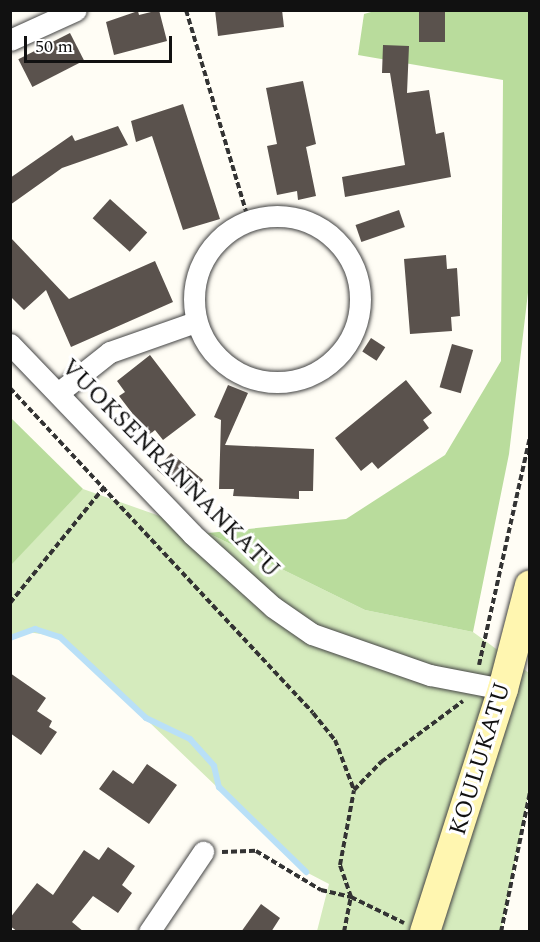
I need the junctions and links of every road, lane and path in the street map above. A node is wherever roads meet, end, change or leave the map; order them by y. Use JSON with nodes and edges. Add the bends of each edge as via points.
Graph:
{"nodes":[{"id":1,"x":76,"y":10,"type":"edge"},
{"id":2,"x":186,"y":10,"type":"edge"},
{"id":3,"x":10,"y":40,"type":"edge"},
{"id":4,"x":249,"y":221,"type":"junction"},
{"id":5,"x":195,"y":322,"type":"junction"},
{"id":6,"x":10,"y":344,"type":"edge"},
{"id":7,"x":10,"y":388,"type":"edge"},
{"id":8,"x":58,"y":393,"type":"junction"},
{"id":9,"x":105,"y":486,"type":"junction"},
{"id":10,"x":530,"y":585,"type":"edge"},
{"id":11,"x":10,"y":603,"type":"edge"},
{"id":12,"x":503,"y":689,"type":"junction"},
{"id":13,"x":354,"y":790,"type":"dead end"},
{"id":14,"x":530,"y":792,"type":"edge"},
{"id":15,"x":203,"y":852,"type":"joint"},
{"id":16,"x":418,"y":929,"type":"edge"},
{"id":17,"x":149,"y":932,"type":"edge"},
{"id":18,"x":501,"y":932,"type":"edge"}],
"edges":[{"from":1,"to":3,"type":"street"},
{"from":2,"to":4,"type":"path"},
{"from":4,"to":5,"type":"street","via":[[222,237],[202,263],[194,294]]},
{"from":4,"to":5,"type":"street","via":[[277,216],[305,220],[330,234],[348,255],[359,281],[360,309],[352,336],[336,359],[313,375],[285,382],[258,381],[232,369],[218,357]]},
{"from":5,"to":8,"type":"street","via":[[110,352]]},
{"from":6,"to":8,"type":"street","name":"VUOKSENRANNANKATU"},
{"from":7,"to":9,"type":"path"},
{"from":8,"to":12,"type":"street","name":"VUOKSENRANNANKATU","via":[[192,534],[273,608],[312,634],[430,675]]},
{"from":9,"to":11,"type":"path"},
{"from":9,"to":13,"type":"path","via":[[336,740]]},
{"from":10,"to":12,"type":"street","name":"KOULUKATU"},
{"from":12,"to":16,"type":"street","name":"KOULUKATU"},
{"from":14,"to":18,"type":"path"},
{"from":15,"to":16,"type":"path","via":[[256,851],[321,890],[351,897]]},
{"from":15,"to":17,"type":"street"}]}
